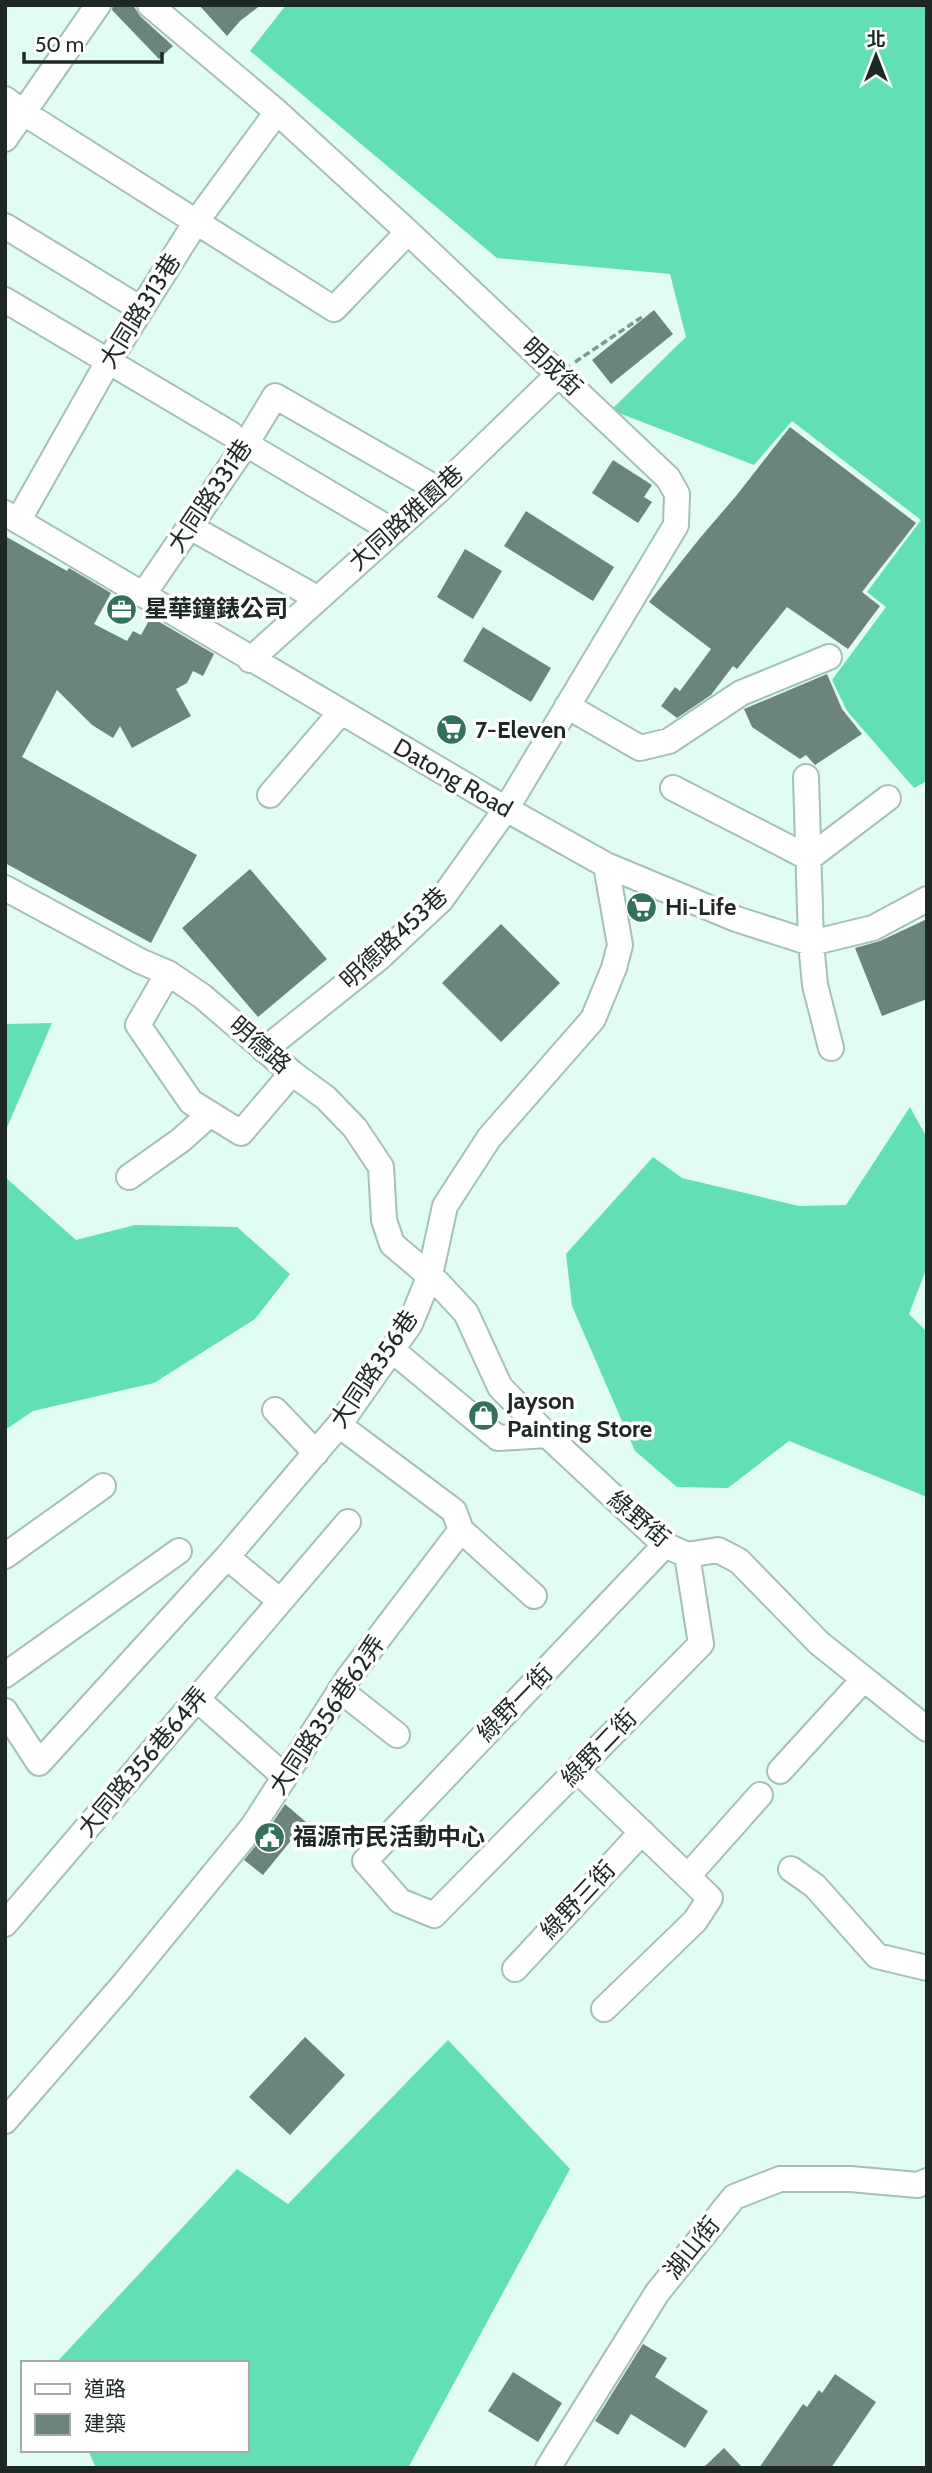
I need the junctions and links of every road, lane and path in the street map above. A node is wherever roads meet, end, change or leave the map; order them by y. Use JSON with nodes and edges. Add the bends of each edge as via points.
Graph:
{"nodes":[{"id":1,"x":98,"y":5,"type":"edge"},
{"id":2,"x":150,"y":5,"type":"edge"},
{"id":3,"x":15,"y":106,"type":"edge"},
{"id":4,"x":277,"y":111,"type":"junction"},
{"id":5,"x":5,"y":139,"type":"edge"},
{"id":6,"x":196,"y":222,"type":"junction"},
{"id":7,"x":5,"y":226,"type":"edge"},
{"id":8,"x":408,"y":232,"type":"junction"},
{"id":9,"x":5,"y":300,"type":"edge"},
{"id":10,"x":141,"y":309,"type":"junction"},
{"id":11,"x":645,"y":314,"type":"dead end"},
{"id":12,"x":107,"y":362,"type":"junction"},
{"id":13,"x":559,"y":374,"type":"junction"},
{"id":14,"x":238,"y":439,"type":"junction"},
{"id":15,"x":439,"y":491,"type":"junction"},
{"id":16,"x":12,"y":517,"type":"edge"},
{"id":17,"x":381,"y":524,"type":"dead end"},
{"id":18,"x":190,"y":527,"type":"junction"},
{"id":19,"x":308,"y":593,"type":"dead end"},
{"id":20,"x":143,"y":595,"type":"junction"},
{"id":21,"x":829,"y":657,"type":"dead end"},
{"id":22,"x":250,"y":660,"type":"junction"},
{"id":23,"x":567,"y":706,"type":"junction"},
{"id":24,"x":341,"y":712,"type":"junction"},
{"id":25,"x":806,"y":777,"type":"dead end"},
{"id":26,"x":673,"y":788,"type":"dead end"},
{"id":27,"x":270,"y":794,"type":"dead end"},
{"id":28,"x":888,"y":798,"type":"dead end"},
{"id":29,"x":506,"y":809,"type":"junction"},
{"id":30,"x":809,"y":858,"type":"junction"},
{"id":31,"x":606,"y":865,"type":"junction"},
{"id":32,"x":5,"y":888,"type":"edge"},
{"id":33,"x":927,"y":899,"type":"edge"},
{"id":34,"x":811,"y":943,"type":"junction"},
{"id":35,"x":168,"y":973,"type":"junction"},
{"id":36,"x":831,"y":1048,"type":"dead end"},
{"id":37,"x":264,"y":1050,"type":"junction"},
{"id":38,"x":292,"y":1073,"type":"junction"},
{"id":39,"x":210,"y":1114,"type":"junction"},
{"id":40,"x":130,"y":1177,"type":"dead end"},
{"id":41,"x":430,"y":1275,"type":"junction"},
{"id":42,"x":392,"y":1350,"type":"junction"},
{"id":43,"x":275,"y":1410,"type":"dead end"},
{"id":44,"x":339,"y":1425,"type":"junction"},
{"id":45,"x":547,"y":1435,"type":"junction"},
{"id":46,"x":316,"y":1453,"type":"junction"},
{"id":47,"x":103,"y":1486,"type":"dead end"},
{"id":48,"x":348,"y":1522,"type":"dead end"},
{"id":49,"x":461,"y":1530,"type":"junction"},
{"id":50,"x":676,"y":1550,"type":"junction"},
{"id":51,"x":179,"y":1551,"type":"dead end"},
{"id":52,"x":5,"y":1556,"type":"edge"},
{"id":53,"x":227,"y":1557,"type":"junction"},
{"id":54,"x":534,"y":1596,"type":"dead end"},
{"id":55,"x":280,"y":1601,"type":"junction"},
{"id":56,"x":5,"y":1675,"type":"edge"},
{"id":57,"x":864,"y":1679,"type":"junction"},
{"id":58,"x":340,"y":1690,"type":"junction"},
{"id":59,"x":197,"y":1699,"type":"junction"},
{"id":60,"x":5,"y":1711,"type":"edge"},
{"id":61,"x":927,"y":1729,"type":"edge"},
{"id":62,"x":397,"y":1735,"type":"dead end"},
{"id":63,"x":577,"y":1770,"type":"junction"},
{"id":64,"x":780,"y":1771,"type":"dead end"},
{"id":65,"x":285,"y":1777,"type":"junction"},
{"id":66,"x":760,"y":1796,"type":"dead end"},
{"id":67,"x":642,"y":1832,"type":"junction"},
{"id":68,"x":791,"y":1869,"type":"dead end"},
{"id":69,"x":688,"y":1876,"type":"junction"},
{"id":70,"x":434,"y":1915,"type":"joint"},
{"id":71,"x":5,"y":1924,"type":"edge"},
{"id":72,"x":927,"y":1968,"type":"edge"},
{"id":73,"x":515,"y":1969,"type":"dead end"},
{"id":74,"x":604,"y":2009,"type":"dead end"},
{"id":75,"x":5,"y":2121,"type":"edge"},
{"id":76,"x":927,"y":2181,"type":"edge"},
{"id":77,"x":548,"y":2468,"type":"edge"}],
"edges":[{"from":1,"to":3,"type":"street"},
{"from":2,"to":4,"type":"street","name":"明成街"},
{"from":3,"to":5,"type":"street"},
{"from":3,"to":6,"type":"street"},
{"from":4,"to":6,"type":"street","name":"大同路313巷"},
{"from":4,"to":8,"type":"street","name":"明成街"},
{"from":6,"to":8,"type":"street","via":[[334,309]]},
{"from":6,"to":10,"type":"street","name":"大同路313巷"},
{"from":7,"to":10,"type":"street"},
{"from":8,"to":13,"type":"street","name":"明成街"},
{"from":9,"to":12,"type":"street"},
{"from":10,"to":12,"type":"street","name":"大同路313巷"},
{"from":11,"to":13,"type":"path"},
{"from":12,"to":14,"type":"street"},
{"from":12,"to":16,"type":"street","name":"大同路313巷"},
{"from":13,"to":15,"type":"street","name":"大同路雅園巷"},
{"from":13,"to":23,"type":"street","name":"明成街","via":[[668,478],[677,494],[676,525]]},
{"from":14,"to":15,"type":"street","name":"大同路331巷","via":[[275,396]]},
{"from":14,"to":17,"type":"street"},
{"from":14,"to":18,"type":"street","name":"大同路331巷"},
{"from":15,"to":22,"type":"street","name":"大同路雅園巷"},
{"from":16,"to":20,"type":"street","name":"Datong Road"},
{"from":18,"to":19,"type":"street"},
{"from":18,"to":20,"type":"street","name":"大同路331巷"},
{"from":20,"to":22,"type":"street","name":"Datong Road"},
{"from":21,"to":23,"type":"street","via":[[741,693],[669,741],[640,748]]},
{"from":22,"to":24,"type":"street","name":"Datong Road"},
{"from":23,"to":29,"type":"street","name":"明成街"},
{"from":24,"to":27,"type":"street"},
{"from":24,"to":29,"type":"street","name":"Datong Road"},
{"from":25,"to":30,"type":"street"},
{"from":26,"to":30,"type":"street"},
{"from":28,"to":30,"type":"street"},
{"from":29,"to":31,"type":"street","name":"Datong Road"},
{"from":29,"to":37,"type":"street","name":"明德路453巷","via":[[441,900],[379,958]]},
{"from":30,"to":34,"type":"street"},
{"from":31,"to":34,"type":"street","name":"Datong Road","via":[[736,919]]},
{"from":31,"to":41,"type":"street","name":"大同路356巷","via":[[620,945],[593,1019],[489,1138],[445,1206]]},
{"from":32,"to":35,"type":"street","name":"明德路"},
{"from":33,"to":34,"type":"street","via":[[873,928]]},
{"from":34,"to":36,"type":"street","via":[[815,985]]},
{"from":35,"to":37,"type":"street","name":"明德路"},
{"from":35,"to":39,"type":"street","via":[[138,1025],[191,1102]]},
{"from":37,"to":38,"type":"street","name":"明德路"},
{"from":38,"to":39,"type":"street","via":[[241,1133]]},
{"from":38,"to":41,"type":"street","name":"明德路","via":[[326,1098],[355,1128],[381,1167],[384,1220],[392,1244]]},
{"from":39,"to":40,"type":"street"},
{"from":41,"to":42,"type":"street","name":"大同路356巷","via":[[411,1324]]},
{"from":41,"to":45,"type":"street","name":"綠野街","via":[[466,1313],[500,1387]]},
{"from":42,"to":44,"type":"street","name":"大同路356巷"},
{"from":42,"to":45,"type":"street","via":[[498,1438]]},
{"from":43,"to":46,"type":"street"},
{"from":44,"to":46,"type":"street","name":"大同路356巷"},
{"from":44,"to":49,"type":"street","via":[[454,1511]]},
{"from":45,"to":50,"type":"street","name":"綠野街"},
{"from":46,"to":53,"type":"street","name":"大同路356巷"},
{"from":47,"to":52,"type":"street"},
{"from":48,"to":55,"type":"street","name":"大同路356巷64弄"},
{"from":49,"to":54,"type":"street"},
{"from":49,"to":58,"type":"street","name":"大同路356巷62弄"},
{"from":50,"to":57,"type":"street","name":"綠野街","via":[[718,1550],[739,1561],[819,1643]]},
{"from":50,"to":63,"type":"street","name":"綠野二街","via":[[701,1644]]},
{"from":50,"to":70,"type":"street","name":"綠野一街","via":[[365,1861],[400,1901]]},
{"from":51,"to":56,"type":"street"},
{"from":53,"to":55,"type":"street"},
{"from":53,"to":60,"type":"street","name":"大同路356巷","via":[[39,1763]]},
{"from":55,"to":59,"type":"street","name":"大同路356巷64弄"},
{"from":57,"to":61,"type":"street","name":"綠野街"},
{"from":57,"to":64,"type":"street"},
{"from":58,"to":62,"type":"street"},
{"from":58,"to":65,"type":"street","name":"大同路356巷62弄"},
{"from":59,"to":65,"type":"street"},
{"from":59,"to":71,"type":"street","name":"大同路356巷64弄"},
{"from":63,"to":67,"type":"street"},
{"from":63,"to":70,"type":"street","name":"綠野二街"},
{"from":65,"to":75,"type":"street","name":"大同路356巷62弄","via":[[253,1826]]},
{"from":66,"to":69,"type":"street"},
{"from":67,"to":69,"type":"street"},
{"from":67,"to":73,"type":"street","name":"綠野三街"},
{"from":68,"to":72,"type":"street","via":[[815,1885],[877,1956]]},
{"from":69,"to":74,"type":"street","via":[[710,1898],[695,1922]]},
{"from":76,"to":77,"type":"street","name":"湖山街","via":[[918,2185],[780,2179],[734,2197],[657,2293]]}]}
